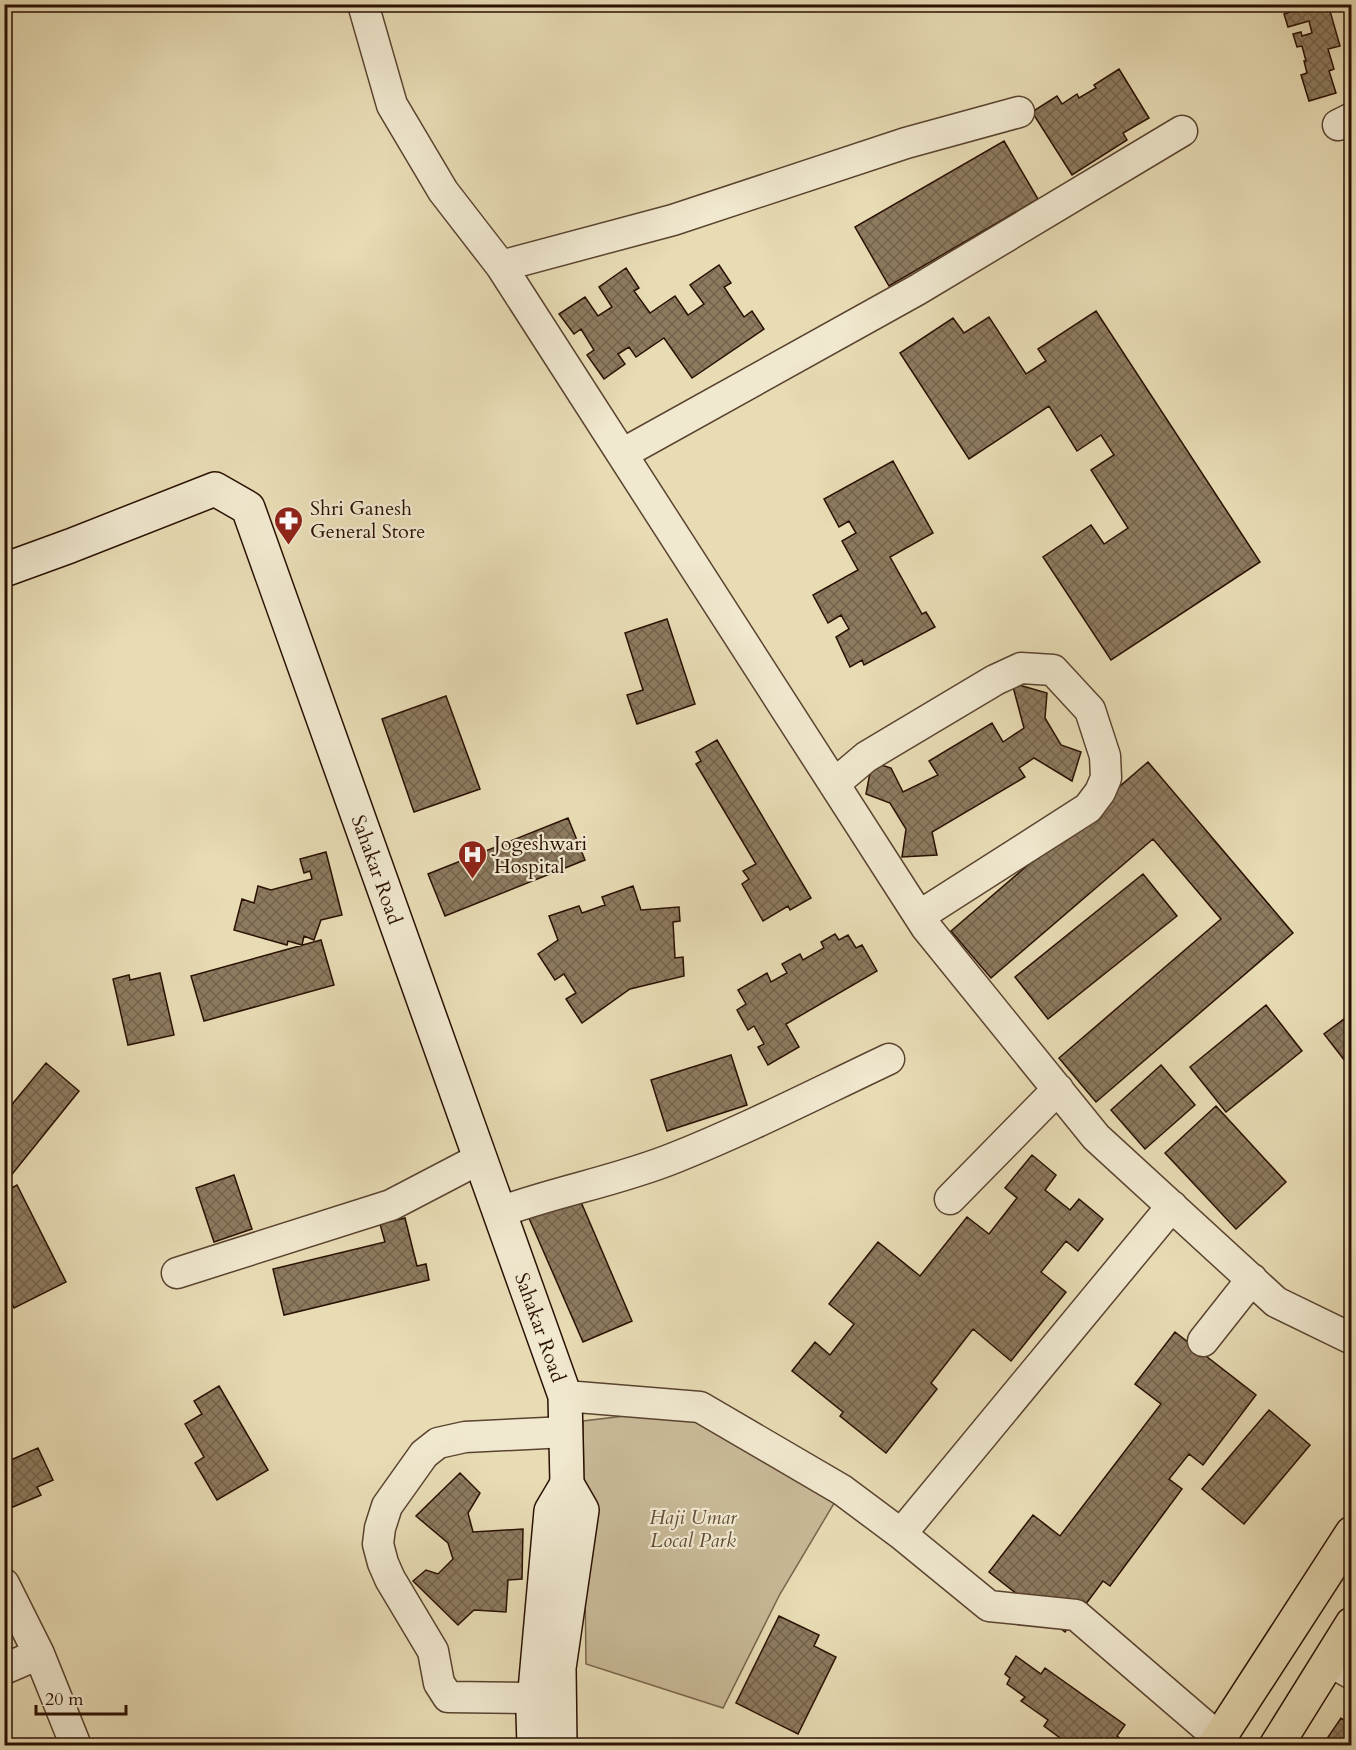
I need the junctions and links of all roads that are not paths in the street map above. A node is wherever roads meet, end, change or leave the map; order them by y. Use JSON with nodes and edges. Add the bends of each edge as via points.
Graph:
{"nodes":[{"id":1,"x":363,"y":4,"type":"edge"},
{"id":2,"x":1020,"y":112,"type":"dead end"},
{"id":3,"x":1182,"y":131,"type":"dead end"},
{"id":4,"x":501,"y":266,"type":"junction"},
{"id":5,"x":622,"y":454,"type":"junction"},
{"id":6,"x":4,"y":570,"type":"edge"},
{"id":7,"x":834,"y":784,"type":"junction"},
{"id":8,"x":919,"y":916,"type":"junction"},
{"id":9,"x":888,"y":1059,"type":"dead end"},
{"id":10,"x":1058,"y":1089,"type":"junction"},
{"id":11,"x":481,"y":1158,"type":"junction"},
{"id":12,"x":950,"y":1199,"type":"dead end"},
{"id":13,"x":1172,"y":1206,"type":"junction"},
{"id":14,"x":500,"y":1212,"type":"junction"},
{"id":15,"x":177,"y":1273,"type":"dead end"},
{"id":16,"x":1252,"y":1279,"type":"junction"},
{"id":17,"x":1352,"y":1339,"type":"edge"},
{"id":18,"x":1203,"y":1341,"type":"dead end"},
{"id":19,"x":565,"y":1396,"type":"junction"},
{"id":20,"x":566,"y":1432,"type":"junction"},
{"id":21,"x":567,"y":1484,"type":"junction"},
{"id":22,"x":1352,"y":1533,"type":"edge"},
{"id":23,"x":901,"y":1534,"type":"junction"},
{"id":24,"x":4,"y":1584,"type":"edge"},
{"id":25,"x":1352,"y":1624,"type":"edge"},
{"id":26,"x":39,"y":1653,"type":"junction"},
{"id":27,"x":1340,"y":1667,"type":"edge"},
{"id":28,"x":4,"y":1669,"type":"edge"},
{"id":29,"x":534,"y":1698,"type":"junction"},
{"id":30,"x":1217,"y":1742,"type":"edge"},
{"id":31,"x":76,"y":1746,"type":"edge"},
{"id":32,"x":534,"y":1746,"type":"edge"},
{"id":33,"x":560,"y":1746,"type":"edge"},
{"id":34,"x":1276,"y":1746,"type":"edge"}],
"edges":[{"from":1,"to":4,"type":"street","via":[[392,105],[442,191]]},
{"from":2,"to":4,"type":"street","via":[[906,143],[673,220]]},
{"from":3,"to":5,"type":"street","via":[[917,290]]},
{"from":4,"to":5,"type":"street"},
{"from":5,"to":7,"type":"street"},
{"from":6,"to":11,"type":"street","name":"Sahakar Road","via":[[215,489],[248,508]]},
{"from":7,"to":8,"type":"street"},
{"from":7,"to":8,"type":"street","via":[[866,757],[1021,668],[1053,670],[1090,710],[1106,756],[1106,778],[1088,808]]},
{"from":8,"to":10,"type":"street"},
{"from":9,"to":14,"type":"street","via":[[749,1127],[671,1159]]},
{"from":10,"to":12,"type":"street"},
{"from":10,"to":13,"type":"street","via":[[1096,1137]]},
{"from":11,"to":14,"type":"street","name":"Sahakar Road"},
{"from":11,"to":15,"type":"street","via":[[390,1204]]},
{"from":13,"to":16,"type":"street"},
{"from":13,"to":23,"type":"street"},
{"from":14,"to":19,"type":"street","name":"Sahakar Road"},
{"from":16,"to":17,"type":"street","via":[[1276,1302]]},
{"from":16,"to":18,"type":"street"},
{"from":19,"to":20,"type":"street","name":"Sahakar Road"},
{"from":19,"to":23,"type":"street","via":[[700,1407],[842,1490]]},
{"from":20,"to":21,"type":"street","name":"Sahakar Road"},
{"from":20,"to":29,"type":"street","via":[[465,1437],[438,1443],[424,1454],[387,1506],[378,1544],[390,1579],[433,1651],[440,1683],[448,1697]]},
{"from":21,"to":29,"type":"street","via":[[551,1510]]},
{"from":21,"to":33,"type":"street","name":"Sahakar Road","via":[[582,1510],[559,1668]]},
{"from":22,"to":30,"type":"main road"},
{"from":23,"to":30,"type":"street","via":[[989,1606],[1076,1615]]},
{"from":24,"to":26,"type":"street"},
{"from":25,"to":27,"type":"main road"},
{"from":26,"to":28,"type":"street"},
{"from":26,"to":31,"type":"street"},
{"from":27,"to":34,"type":"main road"},
{"from":29,"to":32,"type":"street"}]}
